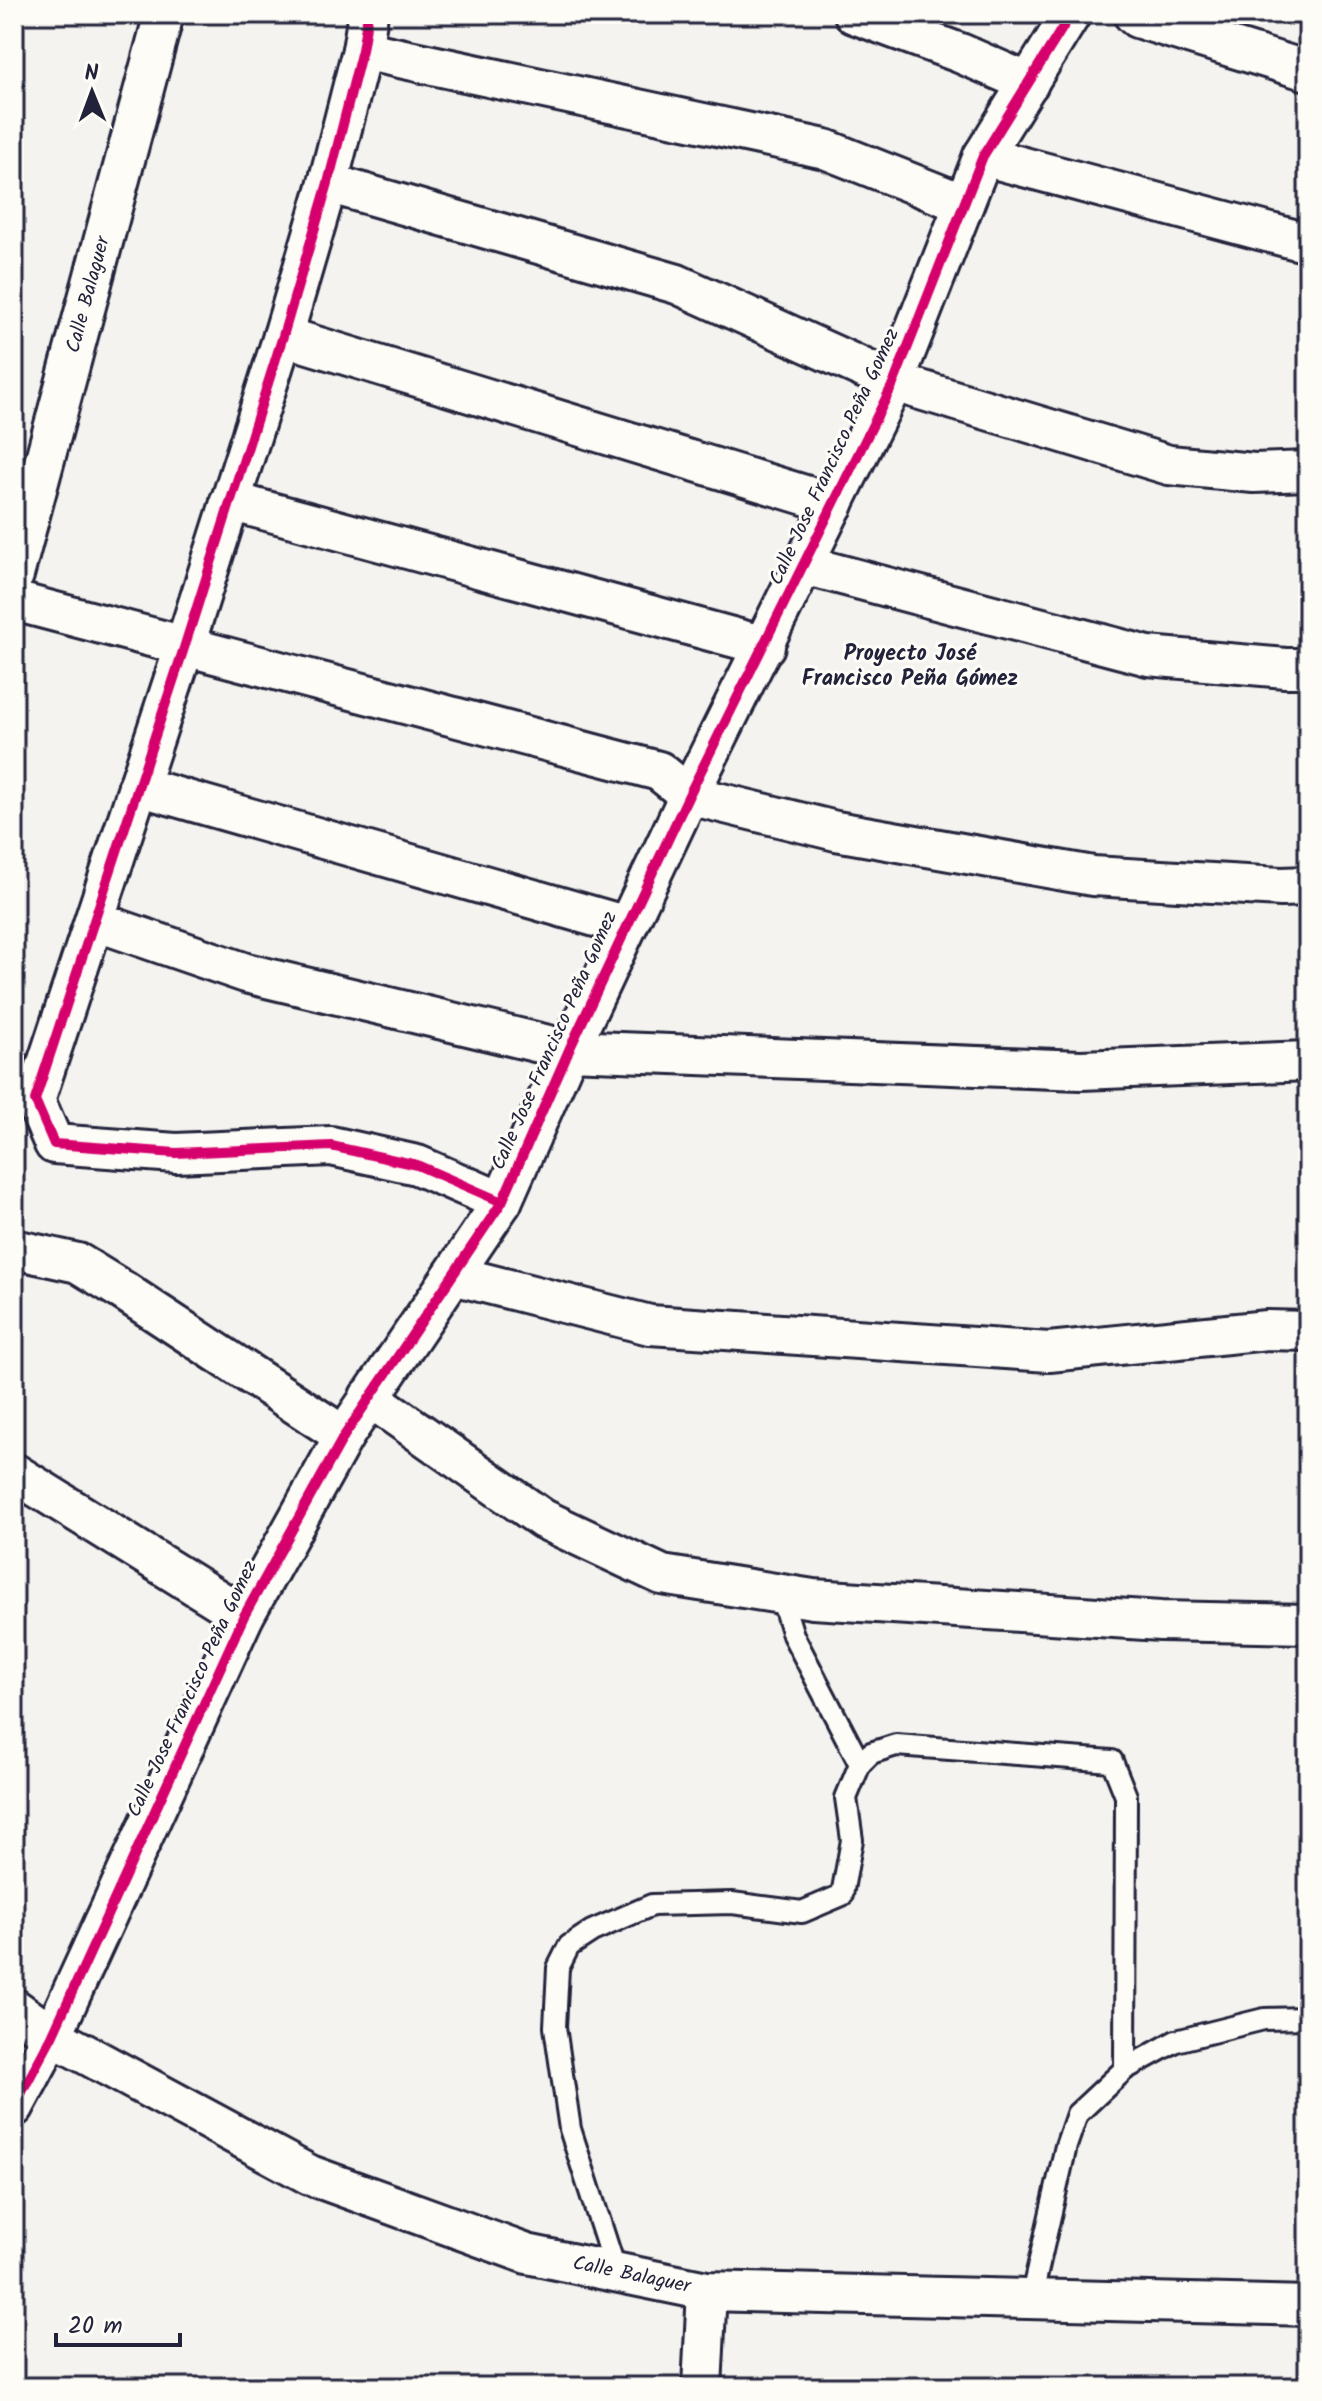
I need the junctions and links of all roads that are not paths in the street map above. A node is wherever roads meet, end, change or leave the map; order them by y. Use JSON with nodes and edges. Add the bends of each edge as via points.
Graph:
{"nodes":[{"id":1,"x":164,"y":14,"type":"edge"},
{"id":2,"x":854,"y":14,"type":"edge"},
{"id":3,"x":1071,"y":14,"type":"edge"},
{"id":4,"x":1133,"y":14,"type":"edge"},
{"id":5,"x":365,"y":32,"type":"edge"},
{"id":6,"x":1308,"y":71,"type":"edge"},
{"id":7,"x":1029,"y":83,"type":"junction"},
{"id":8,"x":983,"y":156,"type":"junction"},
{"id":9,"x":328,"y":183,"type":"junction"},
{"id":10,"x":964,"y":204,"type":"junction"},
{"id":11,"x":1308,"y":243,"type":"edge"},
{"id":12,"x":283,"y":336,"type":"junction"},
{"id":13,"x":894,"y":382,"type":"junction"},
{"id":14,"x":1308,"y":471,"type":"edge"},
{"id":15,"x":230,"y":501,"type":"junction"},
{"id":16,"x":834,"y":504,"type":"junction"},
{"id":17,"x":804,"y":565,"type":"junction"},
{"id":18,"x":14,"y":575,"type":"edge"},
{"id":19,"x":14,"y":601,"type":"edge"},
{"id":20,"x":765,"y":646,"type":"junction"},
{"id":21,"x":184,"y":648,"type":"junction"},
{"id":22,"x":1308,"y":668,"type":"edge"},
{"id":23,"x":138,"y":786,"type":"junction"},
{"id":24,"x":689,"y":795,"type":"junction"},
{"id":25,"x":1308,"y":886,"type":"edge"},
{"id":26,"x":95,"y":921,"type":"junction"},
{"id":27,"x":627,"y":926,"type":"junction"},
{"id":28,"x":569,"y":1050,"type":"junction"},
{"id":29,"x":1308,"y":1061,"type":"edge"},
{"id":30,"x":502,"y":1202,"type":"junction"},
{"id":31,"x":14,"y":1249,"type":"edge"},
{"id":32,"x":453,"y":1275,"type":"junction"},
{"id":33,"x":1308,"y":1331,"type":"edge"},
{"id":34,"x":369,"y":1397,"type":"junction"},
{"id":35,"x":344,"y":1436,"type":"junction"},
{"id":36,"x":14,"y":1473,"type":"edge"},
{"id":37,"x":780,"y":1593,"type":"junction"},
{"id":38,"x":244,"y":1616,"type":"junction"},
{"id":39,"x":1308,"y":1624,"type":"edge"},
{"id":40,"x":860,"y":1764,"type":"junction"},
{"id":41,"x":14,"y":2008,"type":"edge"},
{"id":42,"x":1308,"y":2018,"type":"edge"},
{"id":43,"x":52,"y":2036,"type":"junction"},
{"id":44,"x":1125,"y":2069,"type":"junction"},
{"id":45,"x":14,"y":2107,"type":"edge"},
{"id":46,"x":616,"y":2272,"type":"junction"},
{"id":47,"x":707,"y":2291,"type":"junction"},
{"id":48,"x":1031,"y":2299,"type":"junction"},
{"id":49,"x":1308,"y":2306,"type":"edge"},
{"id":50,"x":702,"y":2387,"type":"edge"}],
"edges":[{"from":1,"to":18,"type":"street","name":"Calle Balaguer"},
{"from":2,"to":7,"type":"street"},
{"from":3,"to":7,"type":"street","name":"Calle Jose Francisco Peña Gomez"},
{"from":4,"to":6,"type":"street"},
{"from":5,"to":9,"type":"street"},
{"from":5,"to":10,"type":"street","via":[[825,149]]},
{"from":7,"to":8,"type":"street","name":"Calle Jose Francisco Peña Gomez"},
{"from":8,"to":10,"type":"street","name":"Calle Jose Francisco Peña Gomez"},
{"from":8,"to":11,"type":"street"},
{"from":9,"to":12,"type":"street"},
{"from":9,"to":13,"type":"street","via":[[677,284]]},
{"from":10,"to":13,"type":"street","name":"Calle Jose Francisco Peña Gomez"},
{"from":12,"to":15,"type":"street"},
{"from":12,"to":16,"type":"street"},
{"from":13,"to":14,"type":"street","via":[[1169,465],[1254,473]]},
{"from":13,"to":16,"type":"street","name":"Calle Jose Francisco Peña Gomez"},
{"from":15,"to":20,"type":"street"},
{"from":15,"to":21,"type":"street"},
{"from":16,"to":17,"type":"street","name":"Calle Jose Francisco Peña Gomez"},
{"from":17,"to":20,"type":"street","name":"Calle Jose Francisco Peña Gomez"},
{"from":17,"to":22,"type":"street","via":[[1148,656]]},
{"from":19,"to":21,"type":"street"},
{"from":20,"to":24,"type":"street","name":"Calle Jose Francisco Peña Gomez"},
{"from":21,"to":23,"type":"street"},
{"from":21,"to":24,"type":"street","via":[[659,771]]},
{"from":23,"to":26,"type":"street"},
{"from":23,"to":27,"type":"street"},
{"from":24,"to":25,"type":"street","via":[[836,831],[1093,876]]},
{"from":24,"to":27,"type":"street","name":"Calle Jose Francisco Peña Gomez"},
{"from":26,"to":28,"type":"street","via":[[246,973]]},
{"from":26,"to":30,"type":"street","via":[[35,1100],[54,1144],[176,1153],[331,1146],[417,1165]]},
{"from":27,"to":28,"type":"street","name":"Calle Jose Francisco Peña Gomez"},
{"from":28,"to":29,"type":"street","via":[[1081,1070]]},
{"from":28,"to":30,"type":"street","name":"Calle Jose Francisco Peña Gomez"},
{"from":30,"to":32,"type":"street","name":"Calle Jose Francisco Peña Gomez"},
{"from":31,"to":35,"type":"street","via":[[78,1263]]},
{"from":32,"to":33,"type":"street","via":[[650,1325],[1049,1352],[1267,1330]]},
{"from":32,"to":34,"type":"street","name":"Calle Jose Francisco Peña Gomez"},
{"from":34,"to":35,"type":"street","name":"Calle Jose Francisco Peña Gomez"},
{"from":34,"to":37,"type":"street","via":[[543,1519],[662,1575]]},
{"from":35,"to":38,"type":"street","name":"Calle Jose Francisco Peña Gomez"},
{"from":36,"to":38,"type":"street"},
{"from":37,"to":39,"type":"street","via":[[1161,1621]]},
{"from":37,"to":40,"type":"lane","via":[[793,1635]]},
{"from":38,"to":43,"type":"street","name":"Calle Jose Francisco Peña Gomez"},
{"from":40,"to":44,"type":"lane","via":[[871,1753],[896,1745],[1112,1761],[1126,1796]]},
{"from":40,"to":46,"type":"lane","via":[[846,1798],[852,1840],[842,1895],[802,1912],[732,1903],[652,1905],[569,1946],[558,1968],[555,2027],[570,2129]]},
{"from":41,"to":43,"type":"street","name":"Calle Balaguer"},
{"from":42,"to":44,"type":"lane","via":[[1264,2019],[1176,2041]]},
{"from":43,"to":45,"type":"street","name":"Calle Jose Francisco Peña Gomez"},
{"from":43,"to":46,"type":"street","name":"Calle Balaguer","via":[[310,2175],[527,2254]]},
{"from":44,"to":48,"type":"lane","via":[[1077,2114]]},
{"from":46,"to":47,"type":"street","name":"Calle Balaguer"},
{"from":47,"to":48,"type":"street","name":"Calle Balaguer"},
{"from":47,"to":50,"type":"street"},
{"from":48,"to":49,"type":"street","name":"Calle Balaguer"}]}
